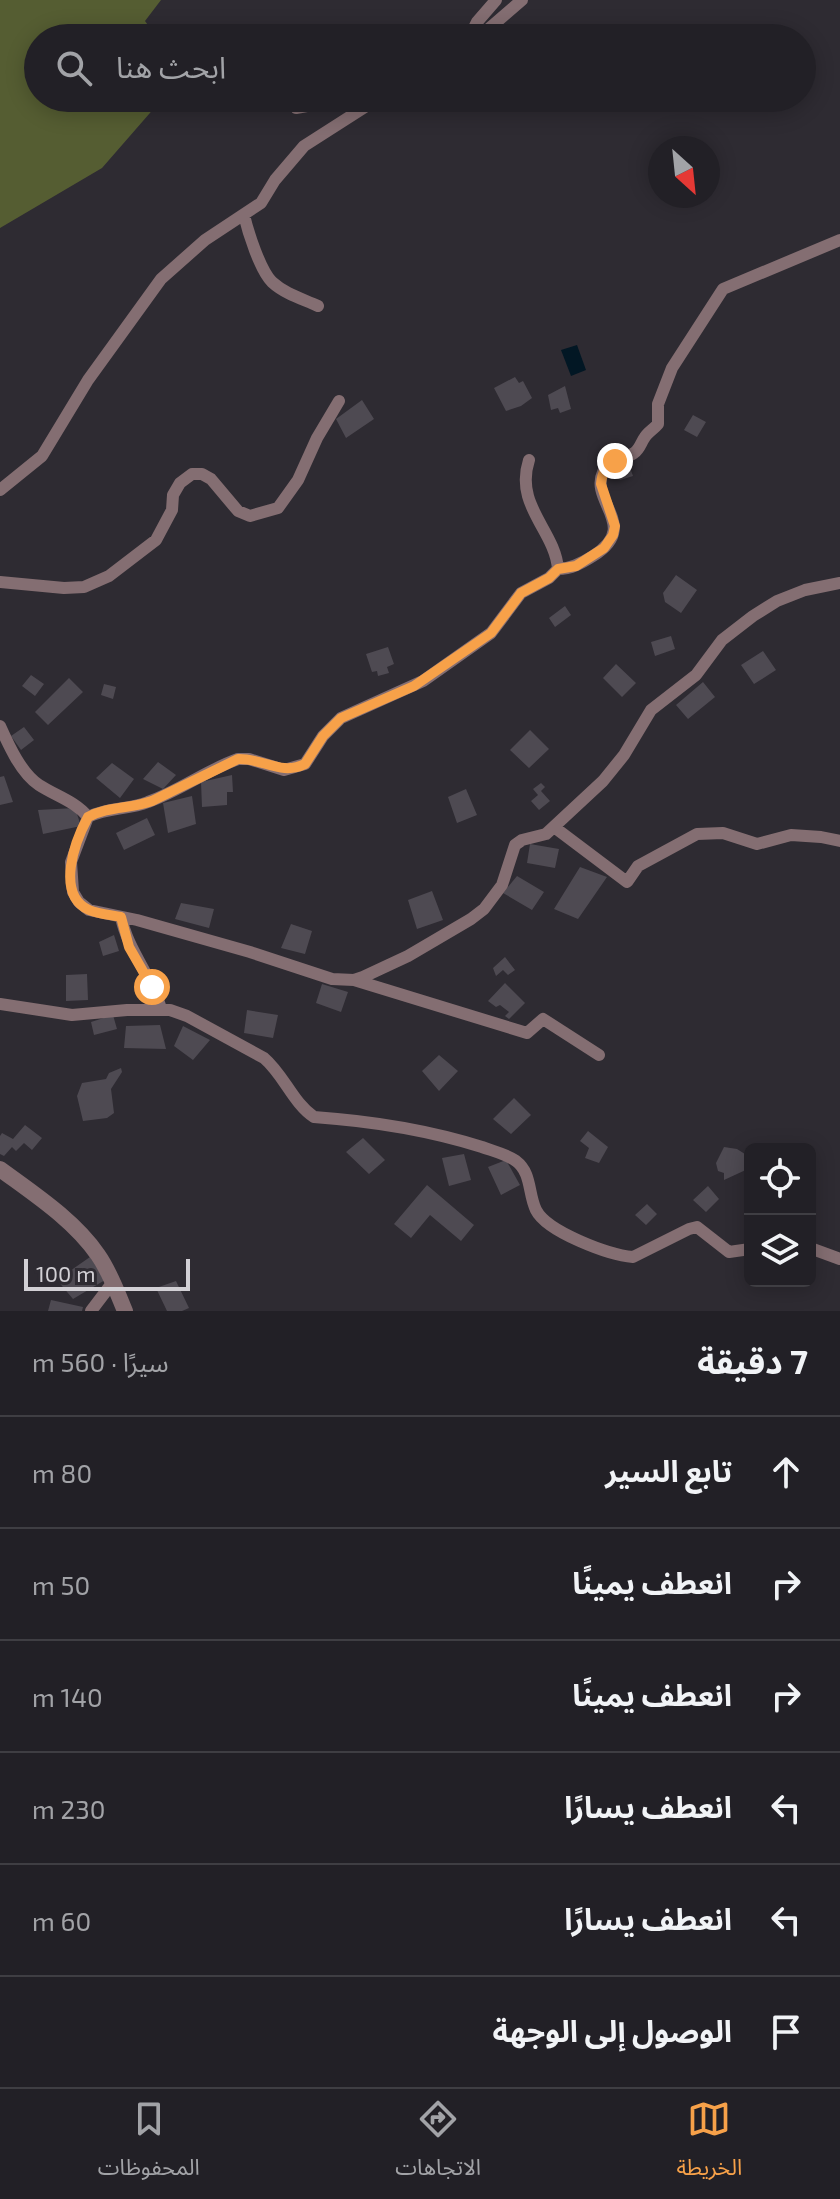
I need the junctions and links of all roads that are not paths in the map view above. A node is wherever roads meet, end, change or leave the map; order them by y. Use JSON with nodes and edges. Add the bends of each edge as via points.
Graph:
{"nodes":[{"id":1,"x":496,"y":0,"type":"edge"},
{"id":2,"x":522,"y":0,"type":"edge"},
{"id":3,"x":476,"y":24,"type":"edge"},
{"id":4,"x":494,"y":24,"type":"edge"},
{"id":5,"x":357,"y":112,"type":"edge"},
{"id":6,"x":244,"y":215,"type":"junction"},
{"id":7,"x":840,"y":240,"type":"edge"},
{"id":8,"x":318,"y":306,"type":"dead end"},
{"id":9,"x":339,"y":401,"type":"dead end"},
{"id":10,"x":529,"y":460,"type":"dead end"},
{"id":11,"x":0,"y":490,"type":"edge"},
{"id":12,"x":558,"y":569,"type":"junction"},
{"id":13,"x":0,"y":582,"type":"edge"},
{"id":14,"x":840,"y":583,"type":"edge"},
{"id":15,"x":0,"y":726,"type":"edge"},
{"id":16,"x":88,"y":817,"type":"junction"},
{"id":17,"x":554,"y":827,"type":"junction"},
{"id":18,"x":840,"y":841,"type":"edge"},
{"id":19,"x":121,"y":917,"type":"junction"},
{"id":20,"x":354,"y":980,"type":"junction"},
{"id":21,"x":0,"y":1004,"type":"edge"},
{"id":22,"x":161,"y":1009,"type":"junction"},
{"id":23,"x":599,"y":1055,"type":"dead end"},
{"id":24,"x":0,"y":1169,"type":"edge"},
{"id":25,"x":744,"y":1250,"type":"edge"},
{"id":26,"x":816,"y":1250,"type":"edge"},
{"id":27,"x":840,"y":1259,"type":"edge"},
{"id":28,"x":113,"y":1282,"type":"junction"},
{"id":29,"x":91,"y":1311,"type":"edge"},
{"id":30,"x":125,"y":1311,"type":"edge"}],
"edges":[{"from":1,"to":3,"type":"street"},
{"from":2,"to":4,"type":"street"},
{"from":5,"to":6,"type":"street","via":[[304,146],[261,203]]},
{"from":6,"to":8,"type":"street","via":[[273,282]]},
{"from":6,"to":11,"type":"street","via":[[205,240],[161,279],[88,380],[42,456]]},
{"from":7,"to":12,"type":"street","via":[[720,292],[672,368],[658,404],[658,424],[635,452],[602,473],[615,526],[610,540],[587,560]]},
{"from":9,"to":13,"type":"street","via":[[278,508],[250,516],[238,511],[211,479],[192,474],[173,495],[172,510],[156,540],[109,576],[84,587]]},
{"from":10,"to":12,"type":"street","via":[[526,489]]},
{"from":12,"to":16,"type":"street","via":[[521,593],[491,633],[423,681],[341,718],[301,766],[284,770],[238,759],[152,801]]},
{"from":14,"to":17,"type":"street","via":[[777,601],[722,640],[696,675],[651,710],[616,767]]},
{"from":15,"to":16,"type":"street","via":[[36,783]]},
{"from":16,"to":19,"type":"street","via":[[71,862],[73,892],[89,910]]},
{"from":17,"to":18,"type":"street","via":[[627,882],[638,866],[697,834],[723,833],[757,844],[791,835]]},
{"from":17,"to":20,"type":"street","via":[[515,845],[502,885],[471,919]]},
{"from":19,"to":20,"type":"street","via":[[332,979]]},
{"from":19,"to":22,"type":"street","via":[[129,947]]},
{"from":20,"to":23,"type":"street","via":[[527,1033],[543,1019]]},
{"from":21,"to":22,"type":"street","via":[[72,1015]]},
{"from":22,"to":25,"type":"street","via":[[187,1016],[264,1058],[314,1117],[423,1131],[507,1156],[526,1173],[543,1221],[585,1243],[633,1257],[693,1227],[729,1252]]},
{"from":24,"to":28,"type":"street","via":[[79,1233]]},
{"from":26,"to":27,"type":"street"},
{"from":28,"to":29,"type":"street"},
{"from":28,"to":30,"type":"street"}]}
